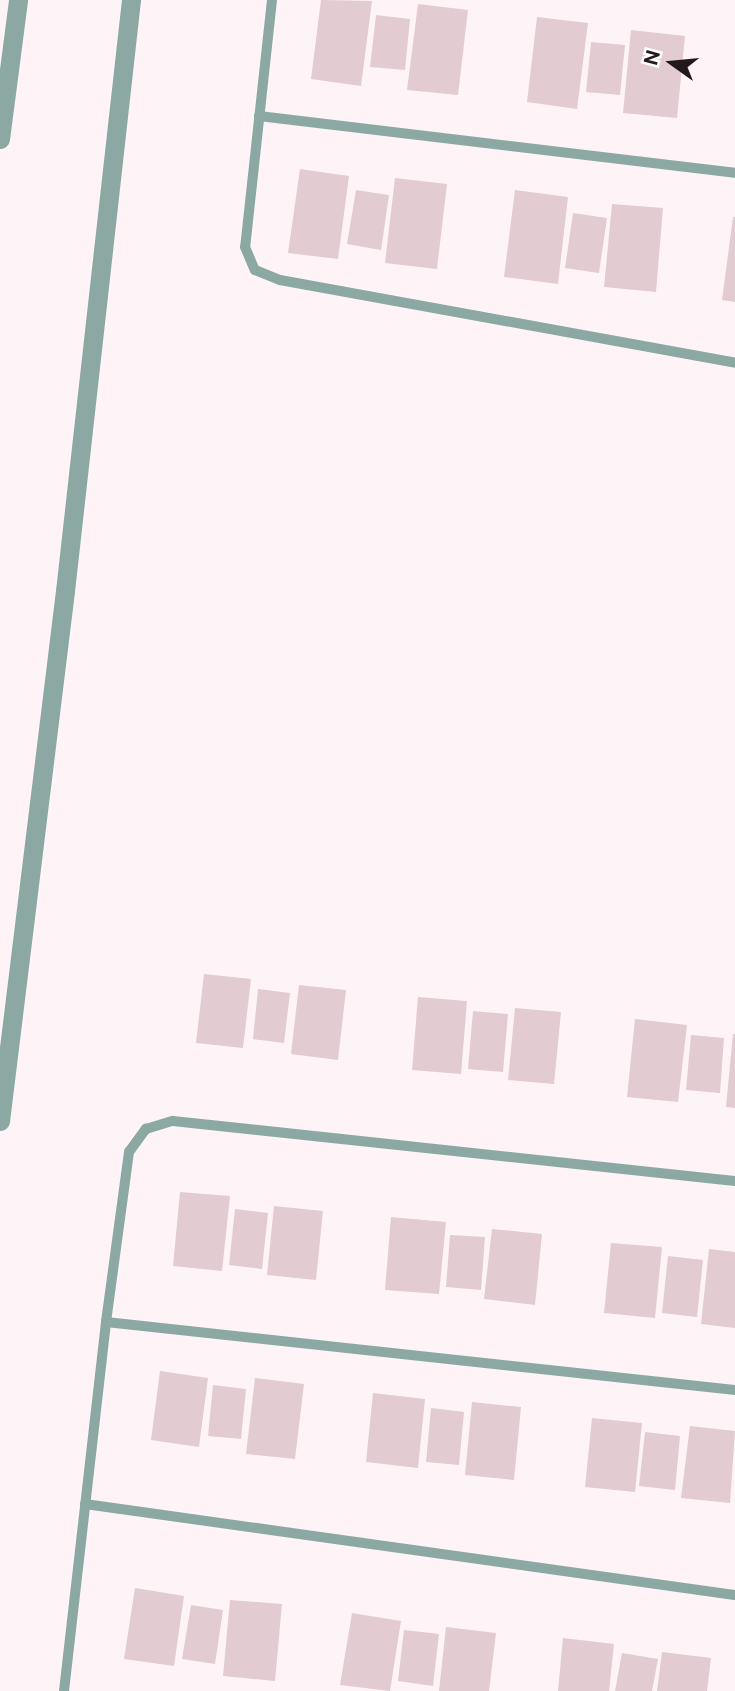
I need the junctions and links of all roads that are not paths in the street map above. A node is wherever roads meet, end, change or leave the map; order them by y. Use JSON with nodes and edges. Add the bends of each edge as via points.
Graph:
{"nodes":[{"id":1,"x":18,"y":0,"type":"edge"},
{"id":2,"x":31,"y":0,"type":"edge"},
{"id":3,"x":131,"y":0,"type":"edge"},
{"id":4,"x":272,"y":0,"type":"edge"},
{"id":5,"x":11,"y":72,"type":"junction"},
{"id":6,"x":259,"y":116,"type":"junction"},
{"id":7,"x":0,"y":139,"type":"edge"},
{"id":8,"x":735,"y":173,"type":"edge"},
{"id":9,"x":735,"y":363,"type":"edge"},
{"id":10,"x":0,"y":1121,"type":"edge"},
{"id":11,"x":735,"y":1181,"type":"edge"},
{"id":12,"x":106,"y":1322,"type":"junction"},
{"id":13,"x":735,"y":1390,"type":"edge"},
{"id":14,"x":85,"y":1504,"type":"junction"},
{"id":15,"x":735,"y":1595,"type":"edge"},
{"id":16,"x":64,"y":1691,"type":"edge"}],
"edges":[{"from":1,"to":5,"type":"street"},
{"from":2,"to":5,"type":"street"},
{"from":3,"to":10,"type":"street"},
{"from":4,"to":6,"type":"lane"},
{"from":5,"to":7,"type":"street"},
{"from":6,"to":8,"type":"lane"},
{"from":6,"to":9,"type":"lane","via":[[245,247],[255,270],[280,280]]},
{"from":11,"to":12,"type":"lane","via":[[173,1121],[146,1129],[129,1152]]},
{"from":12,"to":13,"type":"lane"},
{"from":12,"to":14,"type":"lane"},
{"from":14,"to":15,"type":"lane"},
{"from":14,"to":16,"type":"lane"}]}
